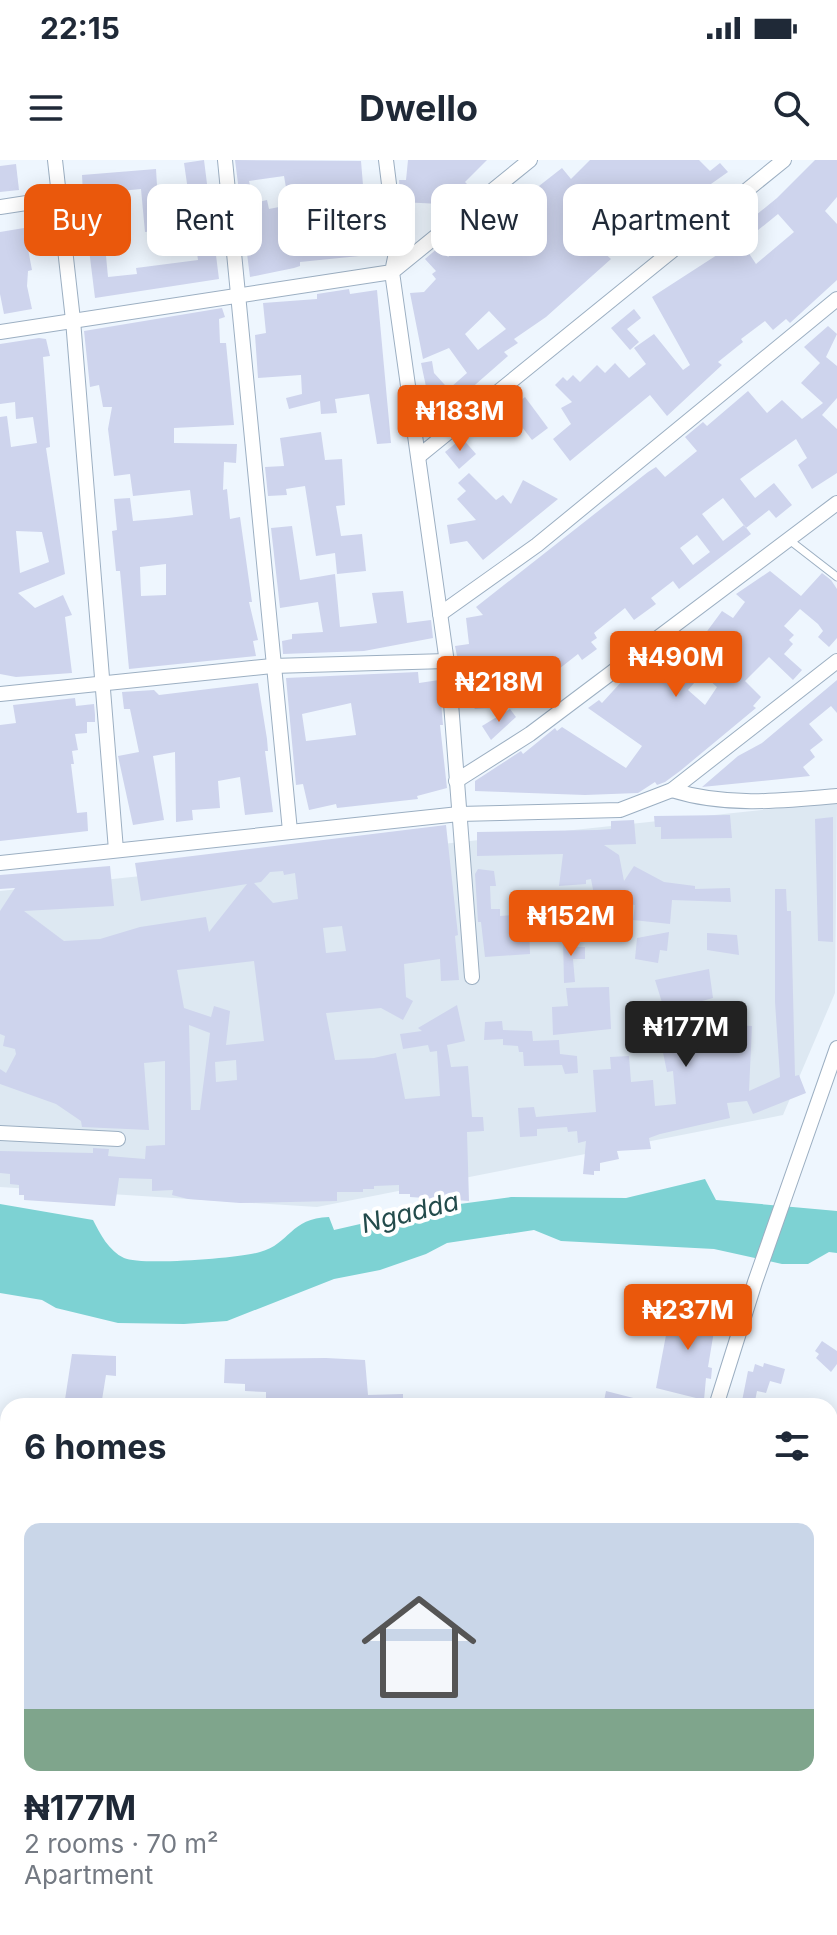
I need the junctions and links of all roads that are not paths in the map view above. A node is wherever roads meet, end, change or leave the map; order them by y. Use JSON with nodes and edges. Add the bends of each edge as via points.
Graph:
{"nodes":[{"id":1,"x":55,"y":160,"type":"edge"},
{"id":2,"x":225,"y":160,"type":"edge"},
{"id":3,"x":386,"y":160,"type":"edge"},
{"id":4,"x":530,"y":160,"type":"edge"},
{"id":5,"x":784,"y":160,"type":"edge"},
{"id":6,"x":58,"y":184,"type":"edge"},
{"id":7,"x":24,"y":203,"type":"edge"},
{"id":8,"x":0,"y":207,"type":"edge"},
{"id":9,"x":66,"y":256,"type":"edge"},
{"id":10,"x":392,"y":272,"type":"junction"},
{"id":11,"x":240,"y":294,"type":"junction"},
{"id":12,"x":837,"y":299,"type":"edge"},
{"id":13,"x":73,"y":320,"type":"junction"},
{"id":14,"x":0,"y":332,"type":"edge"},
{"id":15,"x":419,"y":456,"type":"junction"},
{"id":16,"x":837,"y":503,"type":"edge"},
{"id":17,"x":788,"y":539,"type":"junction"},
{"id":18,"x":837,"y":577,"type":"edge"},
{"id":19,"x":440,"y":614,"type":"junction"},
{"id":20,"x":447,"y":661,"type":"junction"},
{"id":21,"x":837,"y":661,"type":"edge"},
{"id":22,"x":272,"y":666,"type":"junction"},
{"id":23,"x":101,"y":683,"type":"junction"},
{"id":24,"x":0,"y":694,"type":"edge"},
{"id":25,"x":456,"y":781,"type":"junction"},
{"id":26,"x":672,"y":790,"type":"junction"},
{"id":27,"x":837,"y":796,"type":"edge"},
{"id":28,"x":459,"y":814,"type":"junction"},
{"id":29,"x":290,"y":831,"type":"junction"},
{"id":30,"x":116,"y":850,"type":"junction"},
{"id":31,"x":0,"y":863,"type":"edge"},
{"id":32,"x":472,"y":977,"type":"dead end"},
{"id":33,"x":837,"y":1048,"type":"edge"},
{"id":34,"x":0,"y":1133,"type":"edge"},
{"id":35,"x":118,"y":1139,"type":"dead end"},
{"id":36,"x":719,"y":1398,"type":"edge"}],
"edges":[{"from":1,"to":6,"type":"street"},
{"from":2,"to":11,"type":"street"},
{"from":3,"to":10,"type":"street","via":[[397,248]]},
{"from":4,"to":10,"type":"street"},
{"from":5,"to":15,"type":"street"},
{"from":7,"to":8,"type":"street"},
{"from":9,"to":13,"type":"street"},
{"from":10,"to":11,"type":"street"},
{"from":10,"to":15,"type":"street"},
{"from":11,"to":13,"type":"street"},
{"from":11,"to":22,"type":"street"},
{"from":12,"to":19,"type":"street","via":[[537,545]]},
{"from":13,"to":14,"type":"street"},
{"from":13,"to":23,"type":"street"},
{"from":15,"to":19,"type":"street"},
{"from":16,"to":17,"type":"street"},
{"from":17,"to":18,"type":"lane"},
{"from":17,"to":25,"type":"street","via":[[530,734]]},
{"from":19,"to":20,"type":"street"},
{"from":20,"to":22,"type":"street"},
{"from":20,"to":25,"type":"street"},
{"from":21,"to":26,"type":"street"},
{"from":22,"to":23,"type":"street"},
{"from":22,"to":29,"type":"street"},
{"from":23,"to":24,"type":"street"},
{"from":23,"to":30,"type":"street"},
{"from":25,"to":28,"type":"street"},
{"from":26,"to":27,"type":"street","via":[[729,802]]},
{"from":26,"to":28,"type":"street","via":[[620,810]]},
{"from":28,"to":29,"type":"street"},
{"from":28,"to":32,"type":"street"},
{"from":29,"to":30,"type":"street"},
{"from":30,"to":31,"type":"street"},
{"from":33,"to":36,"type":"street"},
{"from":34,"to":35,"type":"street"}]}
